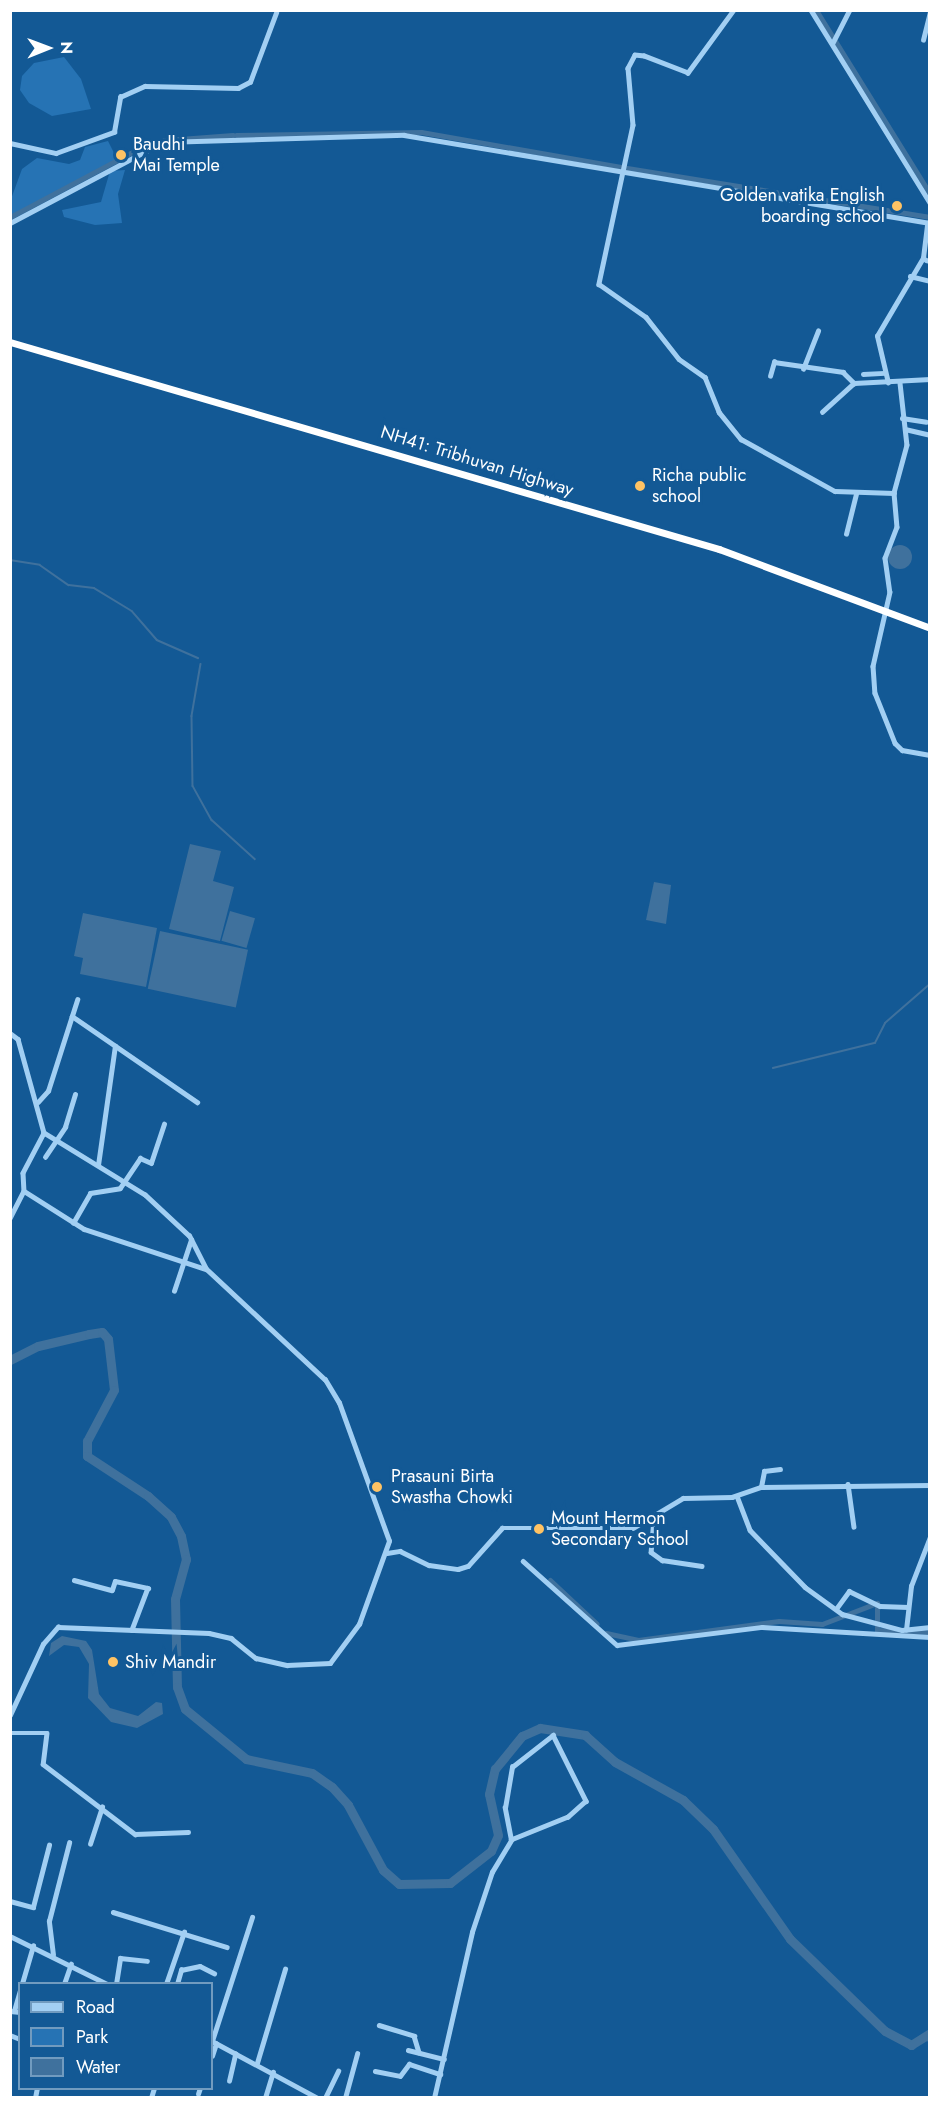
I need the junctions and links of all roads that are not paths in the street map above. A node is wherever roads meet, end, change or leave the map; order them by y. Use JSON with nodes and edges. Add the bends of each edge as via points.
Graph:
{"nodes":[{"id":1,"x":734,"y":10,"type":"edge"},
{"id":2,"x":811,"y":10,"type":"edge"},
{"id":3,"x":849,"y":10,"type":"edge"},
{"id":4,"x":930,"y":11,"type":"edge"},
{"id":5,"x":276,"y":13,"type":"dead end"},
{"id":6,"x":923,"y":40,"type":"dead end"},
{"id":7,"x":832,"y":44,"type":"junction"},
{"id":8,"x":10,"y":143,"type":"edge"},
{"id":9,"x":623,"y":172,"type":"junction"},
{"id":10,"x":930,"y":203,"type":"edge"},
{"id":11,"x":10,"y":223,"type":"edge"},
{"id":12,"x":928,"y":223,"type":"edge"},
{"id":13,"x":910,"y":276,"type":"junction"},
{"id":14,"x":930,"y":281,"type":"edge"},
{"id":15,"x":818,"y":331,"type":"dead end"},
{"id":16,"x":10,"y":342,"type":"edge"},
{"id":17,"x":803,"y":369,"type":"junction"},
{"id":18,"x":884,"y":373,"type":"junction"},
{"id":19,"x":863,"y":374,"type":"dead end"},
{"id":20,"x":770,"y":376,"type":"dead end"},
{"id":21,"x":930,"y":379,"type":"edge"},
{"id":22,"x":854,"y":382,"type":"junction"},
{"id":23,"x":888,"y":383,"type":"junction"},
{"id":24,"x":900,"y":383,"type":"junction"},
{"id":25,"x":822,"y":412,"type":"dead end"},
{"id":26,"x":902,"y":418,"type":"junction"},
{"id":27,"x":926,"y":422,"type":"dead end"},
{"id":28,"x":905,"y":429,"type":"junction"},
{"id":29,"x":930,"y":435,"type":"edge"},
{"id":30,"x":894,"y":493,"type":"junction"},
{"id":31,"x":856,"y":494,"type":"junction"},
{"id":32,"x":846,"y":534,"type":"dead end"},
{"id":33,"x":885,"y":611,"type":"junction"},
{"id":34,"x":930,"y":628,"type":"edge"},
{"id":35,"x":930,"y":755,"type":"edge"},
{"id":36,"x":77,"y":1000,"type":"dead end"},
{"id":37,"x":72,"y":1016,"type":"junction"},
{"id":38,"x":10,"y":1033,"type":"edge"},
{"id":39,"x":115,"y":1046,"type":"junction"},
{"id":40,"x":75,"y":1094,"type":"dead end"},
{"id":41,"x":38,"y":1102,"type":"junction"},
{"id":42,"x":197,"y":1102,"type":"dead end"},
{"id":43,"x":164,"y":1124,"type":"dead end"},
{"id":44,"x":44,"y":1133,"type":"junction"},
{"id":45,"x":56,"y":1140,"type":"junction"},
{"id":46,"x":45,"y":1157,"type":"dead end"},
{"id":47,"x":98,"y":1165,"type":"junction"},
{"id":48,"x":125,"y":1183,"type":"junction"},
{"id":49,"x":24,"y":1191,"type":"junction"},
{"id":50,"x":10,"y":1218,"type":"edge"},
{"id":51,"x":73,"y":1223,"type":"junction"},
{"id":52,"x":192,"y":1240,"type":"junction"},
{"id":53,"x":182,"y":1261,"type":"junction"},
{"id":54,"x":206,"y":1269,"type":"junction"},
{"id":55,"x":174,"y":1290,"type":"dead end"},
{"id":56,"x":780,"y":1469,"type":"dead end"},
{"id":57,"x":848,"y":1484,"type":"junction"},
{"id":58,"x":930,"y":1485,"type":"edge"},
{"id":59,"x":761,"y":1487,"type":"junction"},
{"id":60,"x":737,"y":1496,"type":"junction"},
{"id":61,"x":654,"y":1519,"type":"junction"},
{"id":62,"x":854,"y":1527,"type":"dead end"},
{"id":63,"x":930,"y":1537,"type":"edge"},
{"id":64,"x":387,"y":1553,"type":"junction"},
{"id":65,"x":523,"y":1561,"type":"dead end"},
{"id":66,"x":702,"y":1566,"type":"dead end"},
{"id":67,"x":74,"y":1580,"type":"dead end"},
{"id":68,"x":908,"y":1607,"type":"junction"},
{"id":69,"x":836,"y":1609,"type":"junction"},
{"id":70,"x":930,"y":1627,"type":"edge"},
{"id":71,"x":132,"y":1629,"type":"junction"},
{"id":72,"x":906,"y":1630,"type":"junction"},
{"id":73,"x":930,"y":1636,"type":"edge"},
{"id":74,"x":10,"y":1714,"type":"edge"},
{"id":75,"x":10,"y":1733,"type":"edge"},
{"id":76,"x":102,"y":1808,"type":"junction"},
{"id":77,"x":188,"y":1833,"type":"dead end"},
{"id":78,"x":511,"y":1840,"type":"junction"},
{"id":79,"x":69,"y":1843,"type":"dead end"},
{"id":80,"x":90,"y":1844,"type":"dead end"},
{"id":81,"x":49,"y":1845,"type":"dead end"},
{"id":82,"x":10,"y":1901,"type":"edge"},
{"id":83,"x":113,"y":1912,"type":"dead end"},
{"id":84,"x":252,"y":1917,"type":"dead end"},
{"id":85,"x":184,"y":1932,"type":"junction"},
{"id":86,"x":10,"y":1936,"type":"edge"},
{"id":87,"x":33,"y":1946,"type":"junction"},
{"id":88,"x":227,"y":1947,"type":"dead end"},
{"id":89,"x":53,"y":1955,"type":"junction"},
{"id":90,"x":147,"y":1961,"type":"dead end"},
{"id":91,"x":70,"y":1964,"type":"junction"},
{"id":92,"x":285,"y":1969,"type":"dead end"},
{"id":93,"x":214,"y":1972,"type":"dead end"},
{"id":94,"x":23,"y":1982,"type":"edge"},
{"id":95,"x":64,"y":1982,"type":"edge"},
{"id":96,"x":102,"y":1982,"type":"edge"},
{"id":97,"x":116,"y":1982,"type":"edge"},
{"id":98,"x":166,"y":1982,"type":"edge"},
{"id":99,"x":177,"y":1982,"type":"edge"},
{"id":100,"x":379,"y":2025,"type":"dead end"},
{"id":101,"x":213,"y":2042,"type":"edge"},
{"id":102,"x":408,"y":2050,"type":"dead end"},
{"id":103,"x":419,"y":2052,"type":"junction"},
{"id":104,"x":235,"y":2054,"type":"junction"},
{"id":105,"x":357,"y":2054,"type":"dead end"},
{"id":106,"x":444,"y":2059,"type":"junction"},
{"id":107,"x":258,"y":2063,"type":"junction"},
{"id":108,"x":338,"y":2071,"type":"dead end"},
{"id":109,"x":375,"y":2071,"type":"dead end"},
{"id":110,"x":273,"y":2072,"type":"junction"},
{"id":111,"x":440,"y":2074,"type":"junction"},
{"id":112,"x":229,"y":2081,"type":"dead end"},
{"id":113,"x":265,"y":2097,"type":"edge"},
{"id":114,"x":318,"y":2097,"type":"edge"},
{"id":115,"x":325,"y":2097,"type":"edge"},
{"id":116,"x":345,"y":2097,"type":"edge"},
{"id":117,"x":434,"y":2097,"type":"edge"}],
"edges":[{"from":1,"to":9,"type":"street","via":[[688,73],[635,55],[628,68],[633,125]]},
{"from":2,"to":7,"type":"street"},
{"from":3,"to":7,"type":"street"},
{"from":4,"to":6,"type":"street"},
{"from":5,"to":8,"type":"street","via":[[250,82],[238,88],[145,86],[120,97],[114,132],[56,153]]},
{"from":7,"to":10,"type":"street"},
{"from":9,"to":11,"type":"street","via":[[404,135],[163,142]]},
{"from":9,"to":12,"type":"street"},
{"from":9,"to":31,"type":"street","via":[[599,284],[646,317],[679,359],[705,377],[719,412],[741,439],[820,484]]},
{"from":12,"to":13,"type":"street","via":[[923,258]]},
{"from":13,"to":14,"type":"street"},
{"from":13,"to":18,"type":"street","via":[[879,326]]},
{"from":15,"to":17,"type":"street"},
{"from":16,"to":33,"type":"highway","name":"NH41: Tribhuvan Highway","via":[[718,549]]},
{"from":17,"to":20,"type":"street","via":[[774,362]]},
{"from":17,"to":22,"type":"street","via":[[843,372]]},
{"from":18,"to":19,"type":"street"},
{"from":18,"to":23,"type":"street"},
{"from":21,"to":24,"type":"street"},
{"from":22,"to":23,"type":"street"},
{"from":22,"to":25,"type":"street"},
{"from":23,"to":24,"type":"street"},
{"from":24,"to":26,"type":"street"},
{"from":26,"to":27,"type":"street"},
{"from":26,"to":28,"type":"street"},
{"from":28,"to":29,"type":"street"},
{"from":28,"to":30,"type":"street","via":[[907,445]]},
{"from":30,"to":31,"type":"street"},
{"from":30,"to":33,"type":"street","via":[[897,527],[885,558],[890,592]]},
{"from":31,"to":32,"type":"street"},
{"from":33,"to":34,"type":"highway","name":"NH41: Tribhuvan Highway"},
{"from":33,"to":35,"type":"street","via":[[873,666],[875,693],[902,750]]},
{"from":36,"to":37,"type":"street"},
{"from":37,"to":39,"type":"street"},
{"from":37,"to":41,"type":"street","via":[[48,1091]]},
{"from":38,"to":41,"type":"street","via":[[18,1039],[27,1082]]},
{"from":39,"to":42,"type":"street"},
{"from":39,"to":47,"type":"street"},
{"from":40,"to":45,"type":"street"},
{"from":41,"to":44,"type":"street"},
{"from":43,"to":48,"type":"street","via":[[151,1163],[140,1158]]},
{"from":44,"to":45,"type":"street"},
{"from":44,"to":49,"type":"street","via":[[23,1173]]},
{"from":45,"to":46,"type":"street"},
{"from":45,"to":47,"type":"street"},
{"from":47,"to":48,"type":"street"},
{"from":48,"to":51,"type":"street","via":[[108,1193],[90,1193]]},
{"from":48,"to":52,"type":"street"},
{"from":49,"to":50,"type":"street"},
{"from":49,"to":51,"type":"street"},
{"from":51,"to":53,"type":"street"},
{"from":52,"to":53,"type":"street"},
{"from":52,"to":54,"type":"street"},
{"from":53,"to":54,"type":"street"},
{"from":53,"to":55,"type":"street"},
{"from":54,"to":64,"type":"street","via":[[333,1390],[366,1488],[387,1532]]},
{"from":56,"to":59,"type":"street","via":[[764,1471]]},
{"from":57,"to":58,"type":"street"},
{"from":57,"to":59,"type":"street"},
{"from":57,"to":62,"type":"street"},
{"from":59,"to":60,"type":"street"},
{"from":60,"to":61,"type":"street","via":[[683,1498]]},
{"from":60,"to":69,"type":"street","via":[[750,1530],[805,1587]]},
{"from":61,"to":64,"type":"street","via":[[620,1529],[502,1528],[468,1566],[458,1569],[429,1565],[400,1551]]},
{"from":61,"to":66,"type":"street","via":[[651,1552],[662,1560]]},
{"from":63,"to":68,"type":"street"},
{"from":64,"to":71,"type":"street","via":[[359,1624],[330,1663],[287,1665],[256,1658],[231,1638]]},
{"from":65,"to":73,"type":"street","via":[[617,1645],[762,1627]]},
{"from":67,"to":71,"type":"street","via":[[112,1590],[115,1581],[148,1588]]},
{"from":68,"to":69,"type":"street","via":[[880,1606],[849,1591]]},
{"from":68,"to":72,"type":"street"},
{"from":69,"to":72,"type":"street","via":[[855,1620]]},
{"from":70,"to":72,"type":"street"},
{"from":71,"to":74,"type":"street","via":[[66,1627],[51,1632]]},
{"from":75,"to":76,"type":"street","via":[[47,1733],[43,1764]]},
{"from":76,"to":77,"type":"street","via":[[135,1834]]},
{"from":76,"to":80,"type":"street"},
{"from":78,"to":78,"type":"street","via":[[505,1808],[512,1767],[553,1735],[586,1801],[568,1817],[519,1832]]},
{"from":78,"to":106,"type":"street","via":[[492,1872],[472,1932]]},
{"from":79,"to":89,"type":"street","via":[[49,1922]]},
{"from":81,"to":82,"type":"street","via":[[33,1907]]},
{"from":83,"to":85,"type":"street"},
{"from":84,"to":101,"type":"street"},
{"from":85,"to":88,"type":"street"},
{"from":85,"to":98,"type":"street"},
{"from":86,"to":87,"type":"street"},
{"from":87,"to":89,"type":"street"},
{"from":87,"to":94,"type":"street"},
{"from":89,"to":91,"type":"street"},
{"from":90,"to":97,"type":"street","via":[[120,1958]]},
{"from":91,"to":95,"type":"street"},
{"from":91,"to":96,"type":"street"},
{"from":92,"to":107,"type":"street"},
{"from":93,"to":99,"type":"street","via":[[200,1966],[181,1970]]},
{"from":100,"to":103,"type":"street","via":[[414,2036]]},
{"from":101,"to":104,"type":"street"},
{"from":102,"to":103,"type":"street"},
{"from":103,"to":106,"type":"street"},
{"from":104,"to":107,"type":"street"},
{"from":104,"to":112,"type":"street"},
{"from":105,"to":116,"type":"street"},
{"from":106,"to":111,"type":"street"},
{"from":107,"to":110,"type":"street"},
{"from":108,"to":115,"type":"street"},
{"from":109,"to":111,"type":"street","via":[[400,2076],[409,2064]]},
{"from":110,"to":113,"type":"street"},
{"from":110,"to":114,"type":"street"},
{"from":111,"to":117,"type":"street"}]}
